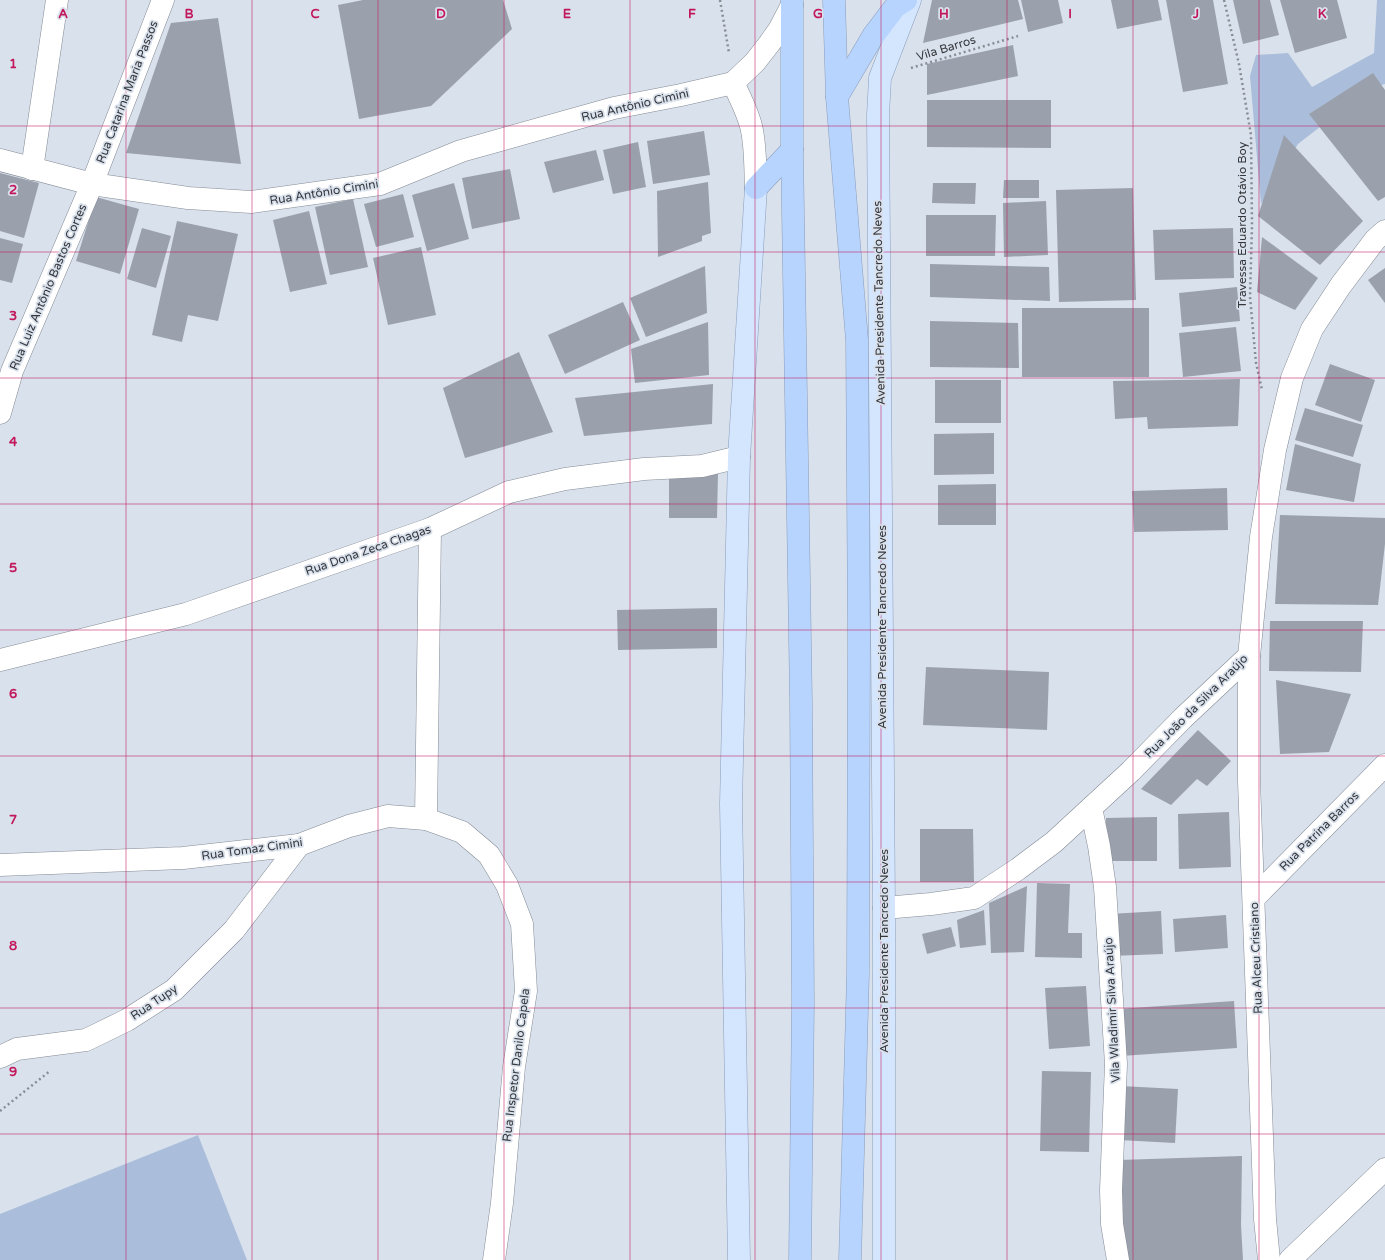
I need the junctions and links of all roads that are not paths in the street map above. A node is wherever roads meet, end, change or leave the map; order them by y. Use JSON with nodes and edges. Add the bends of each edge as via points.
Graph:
{"nodes":[{"id":1,"x":57,"y":0,"type":"edge"},
{"id":2,"x":163,"y":0,"type":"edge"},
{"id":3,"x":834,"y":0,"type":"edge"},
{"id":4,"x":906,"y":0,"type":"edge"},
{"id":5,"x":910,"y":0,"type":"edge"},
{"id":6,"x":792,"y":2,"type":"edge"},
{"id":7,"x":733,"y":83,"type":"junction"},
{"id":8,"x":837,"y":97,"type":"junction"},
{"id":9,"x":792,"y":150,"type":"junction"},
{"id":10,"x":0,"y":160,"type":"edge"},
{"id":11,"x":32,"y":169,"type":"junction"},
{"id":12,"x":92,"y":184,"type":"junction"},
{"id":13,"x":756,"y":188,"type":"junction"},
{"id":14,"x":1385,"y":231,"type":"edge"},
{"id":15,"x":6,"y":370,"type":"edge"},
{"id":16,"x":0,"y":413,"type":"edge"},
{"id":17,"x":739,"y":458,"type":"junction"},
{"id":18,"x":430,"y":529,"type":"junction"},
{"id":19,"x":1249,"y":656,"type":"junction"},
{"id":20,"x":0,"y":660,"type":"edge"},
{"id":21,"x":1385,"y":765,"type":"edge"},
{"id":22,"x":1091,"y":808,"type":"junction"},
{"id":23,"x":426,"y":819,"type":"junction"},
{"id":24,"x":299,"y":846,"type":"junction"},
{"id":25,"x":0,"y":865,"type":"edge"},
{"id":26,"x":1254,"y":898,"type":"junction"},
{"id":27,"x":884,"y":908,"type":"junction"},
{"id":28,"x":6,"y":1051,"type":"edge"},
{"id":29,"x":1385,"y":1169,"type":"edge"},
{"id":30,"x":494,"y":1260,"type":"edge"},
{"id":31,"x":739,"y":1260,"type":"edge"},
{"id":32,"x":800,"y":1260,"type":"edge"},
{"id":33,"x":850,"y":1260,"type":"edge"},
{"id":34,"x":884,"y":1260,"type":"edge"},
{"id":35,"x":1118,"y":1260,"type":"edge"},
{"id":36,"x":1269,"y":1260,"type":"edge"},
{"id":37,"x":1290,"y":1260,"type":"edge"}],
"edges":[{"from":1,"to":11,"type":"street"},
{"from":2,"to":12,"type":"street","name":"Rua Catarina Maria Passos"},
{"from":3,"to":8,"type":"highway","name":"Avenida Presidente Tancredo Neves"},
{"from":4,"to":8,"type":"highway","via":[[895,7],[873,36]]},
{"from":5,"to":27,"type":"main road","name":"Avenida Presidente Tancredo Neves","via":[[880,78],[878,158]]},
{"from":6,"to":7,"type":"street","via":[[779,30],[769,44]]},
{"from":6,"to":9,"type":"highway"},
{"from":7,"to":12,"type":"street","name":"Rua Antônio Cimini","via":[[614,108],[468,148],[380,184],[251,202],[188,198]]},
{"from":7,"to":13,"type":"street","via":[[751,126]]},
{"from":8,"to":33,"type":"highway","name":"Avenida Presidente Tancredo Neves","via":[[857,364],[858,974]]},
{"from":9,"to":13,"type":"highway"},
{"from":9,"to":32,"type":"highway","via":[[801,701]]},
{"from":10,"to":11,"type":"street","name":"Rua Antônio Cimini"},
{"from":11,"to":12,"type":"street","name":"Rua Antônio Cimini"},
{"from":12,"to":15,"type":"street","name":"Rua Luiz Antônio Bastos Cortes"},
{"from":13,"to":17,"type":"main road"},
{"from":14,"to":19,"type":"street","name":"Rua João da Silva Araújo","via":[[1375,240],[1341,285],[1312,329],[1292,378],[1275,450],[1261,537]]},
{"from":15,"to":16,"type":"street","name":"Rua Luiz Antônio Bastos Cortes"},
{"from":17,"to":18,"type":"street","name":"Rua Dona Zeca Chagas","via":[[702,466],[644,469],[565,479],[509,492]]},
{"from":17,"to":31,"type":"main road","via":[[731,804]]},
{"from":18,"to":20,"type":"street","name":"Rua Dona Zeca Chagas","via":[[186,614]]},
{"from":18,"to":23,"type":"street"},
{"from":19,"to":22,"type":"street","name":"Rua João da Silva Araújo"},
{"from":19,"to":26,"type":"street","name":"Rua Alceu Cristiano","via":[[1249,781]]},
{"from":21,"to":26,"type":"street","name":"Rua Patrina Barros"},
{"from":22,"to":27,"type":"street","name":"Rua João da Silva Araújo","via":[[1054,842],[974,898]]},
{"from":22,"to":35,"type":"street","name":"Vila Wladimir Silva Araújo","via":[[1105,887],[1116,1064],[1111,1190],[1112,1224]]},
{"from":23,"to":24,"type":"street","name":"Rua Tomaz Cimini","via":[[388,816],[349,826]]},
{"from":23,"to":30,"type":"street","name":"Rua Inspetor Danilo Capela","via":[[462,832],[488,855],[507,885],[522,924],[526,991],[514,1067],[502,1203]]},
{"from":24,"to":25,"type":"street","name":"Rua Tomaz Cimini","via":[[183,858]]},
{"from":24,"to":28,"type":"street","name":"Rua Tupy","via":[[234,930],[174,990],[127,1020],[86,1040]]},
{"from":26,"to":36,"type":"street","name":"Rua Alceu Cristiano","via":[[1265,1219]]},
{"from":27,"to":34,"type":"main road","name":"Avenida Presidente Tancredo Neves"},
{"from":29,"to":37,"type":"street"}]}
